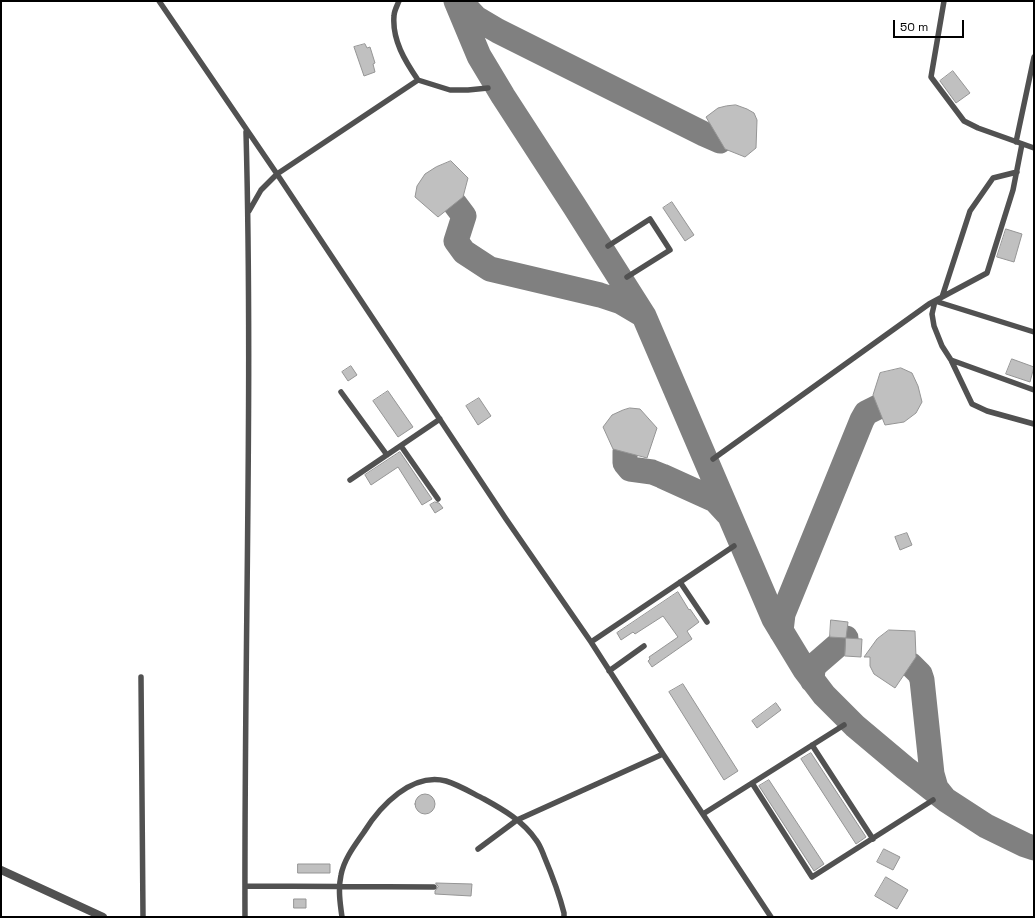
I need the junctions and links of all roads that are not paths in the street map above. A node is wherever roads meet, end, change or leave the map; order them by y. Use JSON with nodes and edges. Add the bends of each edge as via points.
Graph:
{"nodes":[{"id":1,"x":159,"y":1,"type":"edge"},
{"id":2,"x":399,"y":1,"type":"edge"},
{"id":3,"x":944,"y":1,"type":"edge"},
{"id":4,"x":1034,"y":57,"type":"edge"},
{"id":5,"x":418,"y":80,"type":"junction"},
{"id":6,"x":488,"y":88,"type":"dead end"},
{"id":7,"x":246,"y":131,"type":"junction"},
{"id":8,"x":1016,"y":142,"type":"junction"},
{"id":9,"x":1022,"y":144,"type":"junction"},
{"id":10,"x":1034,"y":148,"type":"edge"},
{"id":11,"x":1017,"y":172,"type":"junction"},
{"id":12,"x":277,"y":174,"type":"junction"},
{"id":13,"x":248,"y":211,"type":"junction"},
{"id":14,"x":608,"y":246,"type":"dead end"},
{"id":15,"x":627,"y":277,"type":"dead end"},
{"id":16,"x":942,"y":297,"type":"junction"},
{"id":17,"x":935,"y":301,"type":"junction"},
{"id":18,"x":1034,"y":332,"type":"edge"},
{"id":19,"x":951,"y":360,"type":"junction"},
{"id":20,"x":1034,"y":390,"type":"edge"},
{"id":21,"x":341,"y":392,"type":"dead end"},
{"id":22,"x":440,"y":419,"type":"junction"},
{"id":23,"x":1034,"y":424,"type":"edge"},
{"id":24,"x":401,"y":446,"type":"junction"},
{"id":25,"x":387,"y":455,"type":"junction"},
{"id":26,"x":713,"y":459,"type":"dead end"},
{"id":27,"x":350,"y":480,"type":"dead end"},
{"id":28,"x":438,"y":499,"type":"dead end"},
{"id":29,"x":734,"y":546,"type":"dead end"},
{"id":30,"x":680,"y":582,"type":"junction"},
{"id":31,"x":707,"y":622,"type":"dead end"},
{"id":32,"x":591,"y":642,"type":"junction"},
{"id":33,"x":644,"y":646,"type":"dead end"},
{"id":34,"x":609,"y":671,"type":"junction"},
{"id":35,"x":141,"y":676,"type":"dead end"},
{"id":36,"x":844,"y":725,"type":"dead end"},
{"id":37,"x":812,"y":745,"type":"junction"},
{"id":38,"x":663,"y":754,"type":"junction"},
{"id":39,"x":752,"y":783,"type":"junction"},
{"id":40,"x":933,"y":800,"type":"dead end"},
{"id":41,"x":703,"y":814,"type":"junction"},
{"id":42,"x":516,"y":820,"type":"junction"},
{"id":43,"x":873,"y":839,"type":"junction"},
{"id":44,"x":478,"y":849,"type":"dead end"},
{"id":45,"x":1,"y":870,"type":"edge"},
{"id":46,"x":245,"y":886,"type":"junction"},
{"id":47,"x":340,"y":887,"type":"junction"},
{"id":48,"x":434,"y":887,"type":"dead end"},
{"id":49,"x":103,"y":917,"type":"edge"},
{"id":50,"x":143,"y":917,"type":"edge"},
{"id":51,"x":245,"y":917,"type":"edge"},
{"id":52,"x":342,"y":917,"type":"edge"},
{"id":53,"x":564,"y":917,"type":"edge"},
{"id":54,"x":771,"y":917,"type":"edge"}],
"edges":[{"from":1,"to":7,"type":"lane"},
{"from":2,"to":5,"type":"lane","via":[[394,15],[395,33],[400,50]]},
{"from":3,"to":8,"type":"lane","via":[[931,77],[964,121]]},
{"from":4,"to":8,"type":"lane"},
{"from":5,"to":6,"type":"lane","via":[[450,90]]},
{"from":5,"to":12,"type":"lane"},
{"from":7,"to":12,"type":"lane"},
{"from":7,"to":13,"type":"lane"},
{"from":8,"to":9,"type":"lane"},
{"from":9,"to":10,"type":"lane"},
{"from":9,"to":11,"type":"lane"},
{"from":11,"to":16,"type":"lane","via":[[993,178],[970,211]]},
{"from":11,"to":16,"type":"lane","via":[[987,273]]},
{"from":12,"to":13,"type":"lane","via":[[261,190]]},
{"from":12,"to":22,"type":"lane"},
{"from":13,"to":46,"type":"lane"},
{"from":14,"to":15,"type":"lane","via":[[650,219],[670,250]]},
{"from":16,"to":17,"type":"lane"},
{"from":17,"to":18,"type":"lane"},
{"from":17,"to":19,"type":"lane","via":[[932,314],[934,326]]},
{"from":17,"to":26,"type":"lane"},
{"from":19,"to":20,"type":"lane"},
{"from":19,"to":23,"type":"lane","via":[[972,404],[987,411]]},
{"from":21,"to":25,"type":"lane"},
{"from":22,"to":24,"type":"lane"},
{"from":22,"to":32,"type":"lane"},
{"from":24,"to":25,"type":"lane"},
{"from":24,"to":28,"type":"lane"},
{"from":25,"to":27,"type":"lane"},
{"from":29,"to":30,"type":"lane"},
{"from":30,"to":31,"type":"lane"},
{"from":30,"to":32,"type":"lane"},
{"from":32,"to":34,"type":"lane"},
{"from":33,"to":34,"type":"lane"},
{"from":34,"to":38,"type":"lane"},
{"from":35,"to":50,"type":"lane"},
{"from":36,"to":37,"type":"lane"},
{"from":37,"to":39,"type":"lane"},
{"from":37,"to":43,"type":"lane"},
{"from":38,"to":41,"type":"lane"},
{"from":38,"to":42,"type":"lane"},
{"from":39,"to":41,"type":"lane"},
{"from":39,"to":43,"type":"lane","via":[[812,877]]},
{"from":40,"to":43,"type":"lane"},
{"from":41,"to":54,"type":"lane"},
{"from":42,"to":44,"type":"lane"},
{"from":42,"to":47,"type":"lane","via":[[504,810],[446,781],[430,779],[411,785],[393,797],[370,821],[350,853],[341,874]]},
{"from":42,"to":53,"type":"lane","via":[[537,841],[555,880]]},
{"from":45,"to":49,"type":"street"},
{"from":46,"to":47,"type":"lane"},
{"from":46,"to":51,"type":"lane"},
{"from":47,"to":48,"type":"lane"},
{"from":47,"to":52,"type":"lane"}]}
